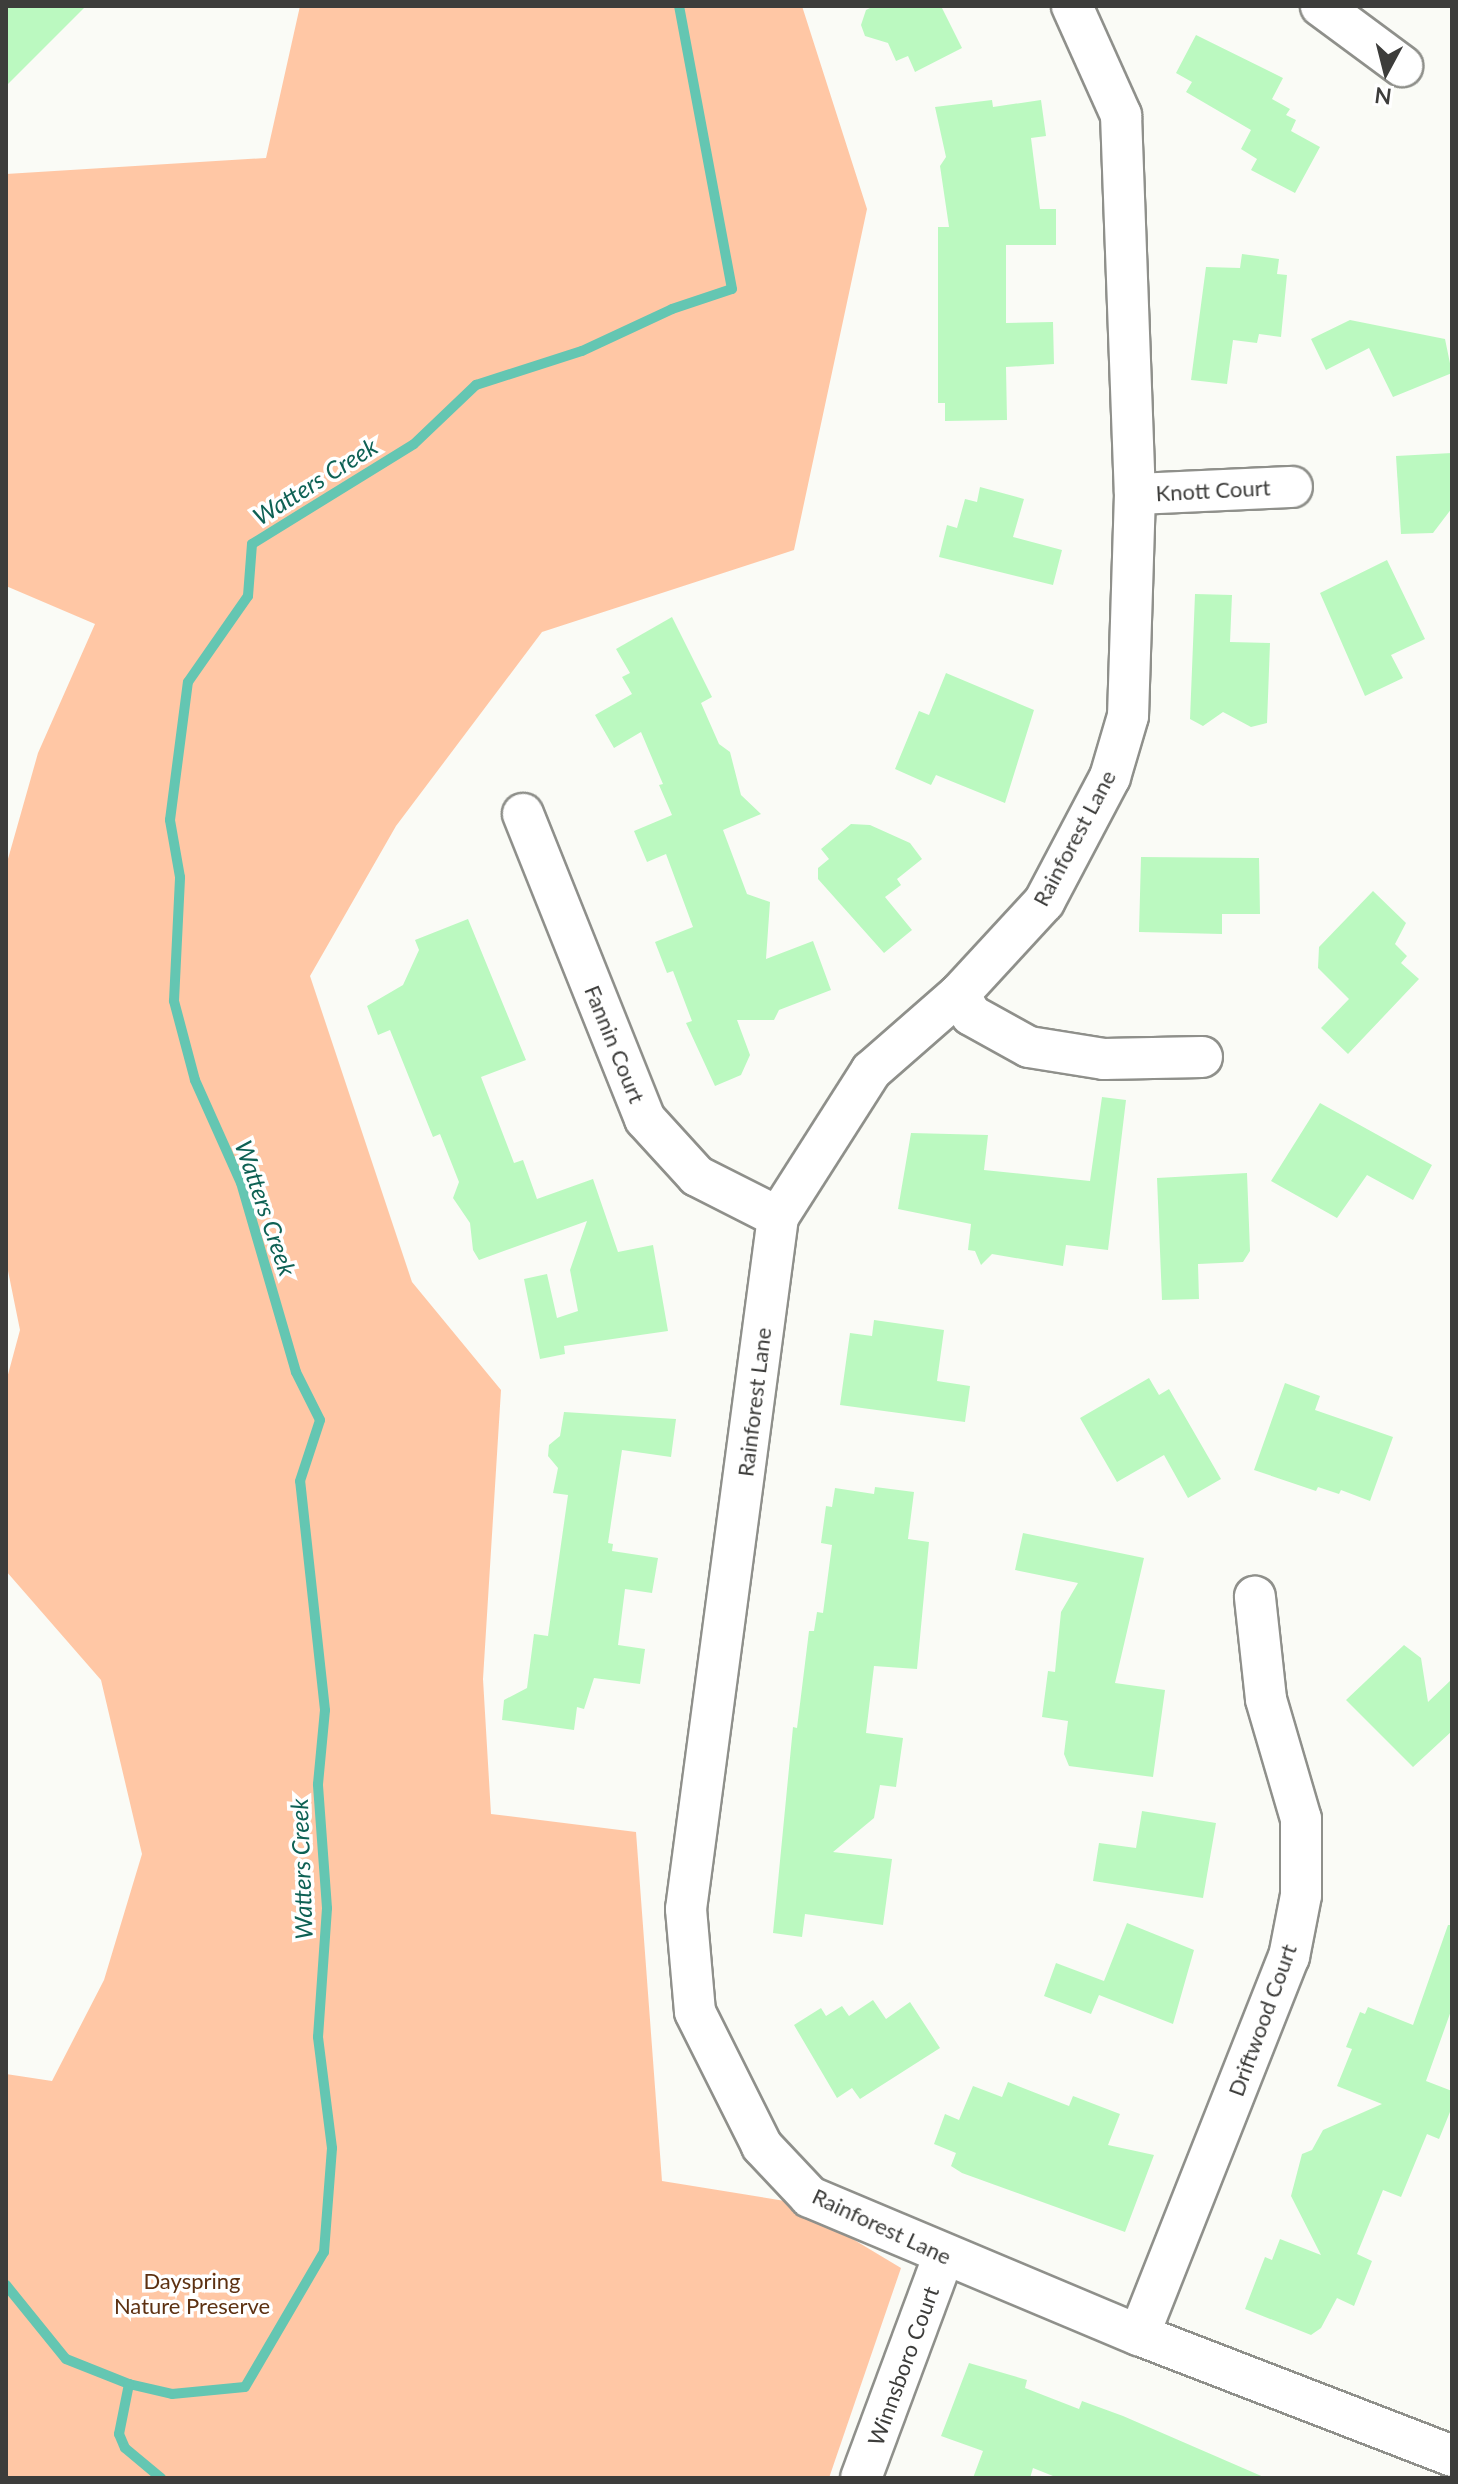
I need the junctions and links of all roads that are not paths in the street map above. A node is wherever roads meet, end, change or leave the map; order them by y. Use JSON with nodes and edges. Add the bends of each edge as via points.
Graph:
{"nodes":[{"id":1,"x":1072,"y":6,"type":"edge"},
{"id":2,"x":1321,"y":6,"type":"edge"},
{"id":3,"x":1402,"y":66,"type":"dead end"},
{"id":4,"x":1292,"y":487,"type":"dead end"},
{"id":5,"x":1135,"y":494,"type":"junction"},
{"id":6,"x":523,"y":814,"type":"dead end"},
{"id":7,"x":959,"y":994,"type":"junction"},
{"id":8,"x":1202,"y":1057,"type":"dead end"},
{"id":9,"x":778,"y":1217,"type":"junction"},
{"id":10,"x":1255,"y":1597,"type":"dead end"},
{"id":11,"x":944,"y":2255,"type":"junction"},
{"id":12,"x":1139,"y":2335,"type":"junction"},
{"id":13,"x":1452,"y":2456,"type":"edge"},
{"id":14,"x":861,"y":2478,"type":"edge"}],
"edges":[{"from":1,"to":5,"type":"street","name":"Rainforest Lane","via":[[1121,115]]},
{"from":2,"to":3,"type":"street"},
{"from":4,"to":5,"type":"street","name":"Knott Court"},
{"from":5,"to":7,"type":"street","name":"Rainforest Lane","via":[[1128,716],[1110,777],[1044,902]]},
{"from":6,"to":9,"type":"street","name":"Fannin Court","via":[[645,1119],[697,1176]]},
{"from":7,"to":8,"type":"street","via":[[971,1015],[1029,1047],[1104,1059]]},
{"from":7,"to":9,"type":"street","name":"Rainforest Lane","via":[[871,1071]]},
{"from":9,"to":11,"type":"street","name":"Rainforest Lane","via":[[686,1909],[695,2012],[762,2146],[810,2197]]},
{"from":10,"to":12,"type":"street","name":"Driftwood Court","via":[[1266,1699],[1301,1819],[1301,1895],[1289,1957]]},
{"from":11,"to":12,"type":"street","name":"Rainforest Lane"},
{"from":11,"to":14,"type":"street","name":"Winnsboro Court"},
{"from":12,"to":13,"type":"street","name":"Rainforest Lane"}]}
